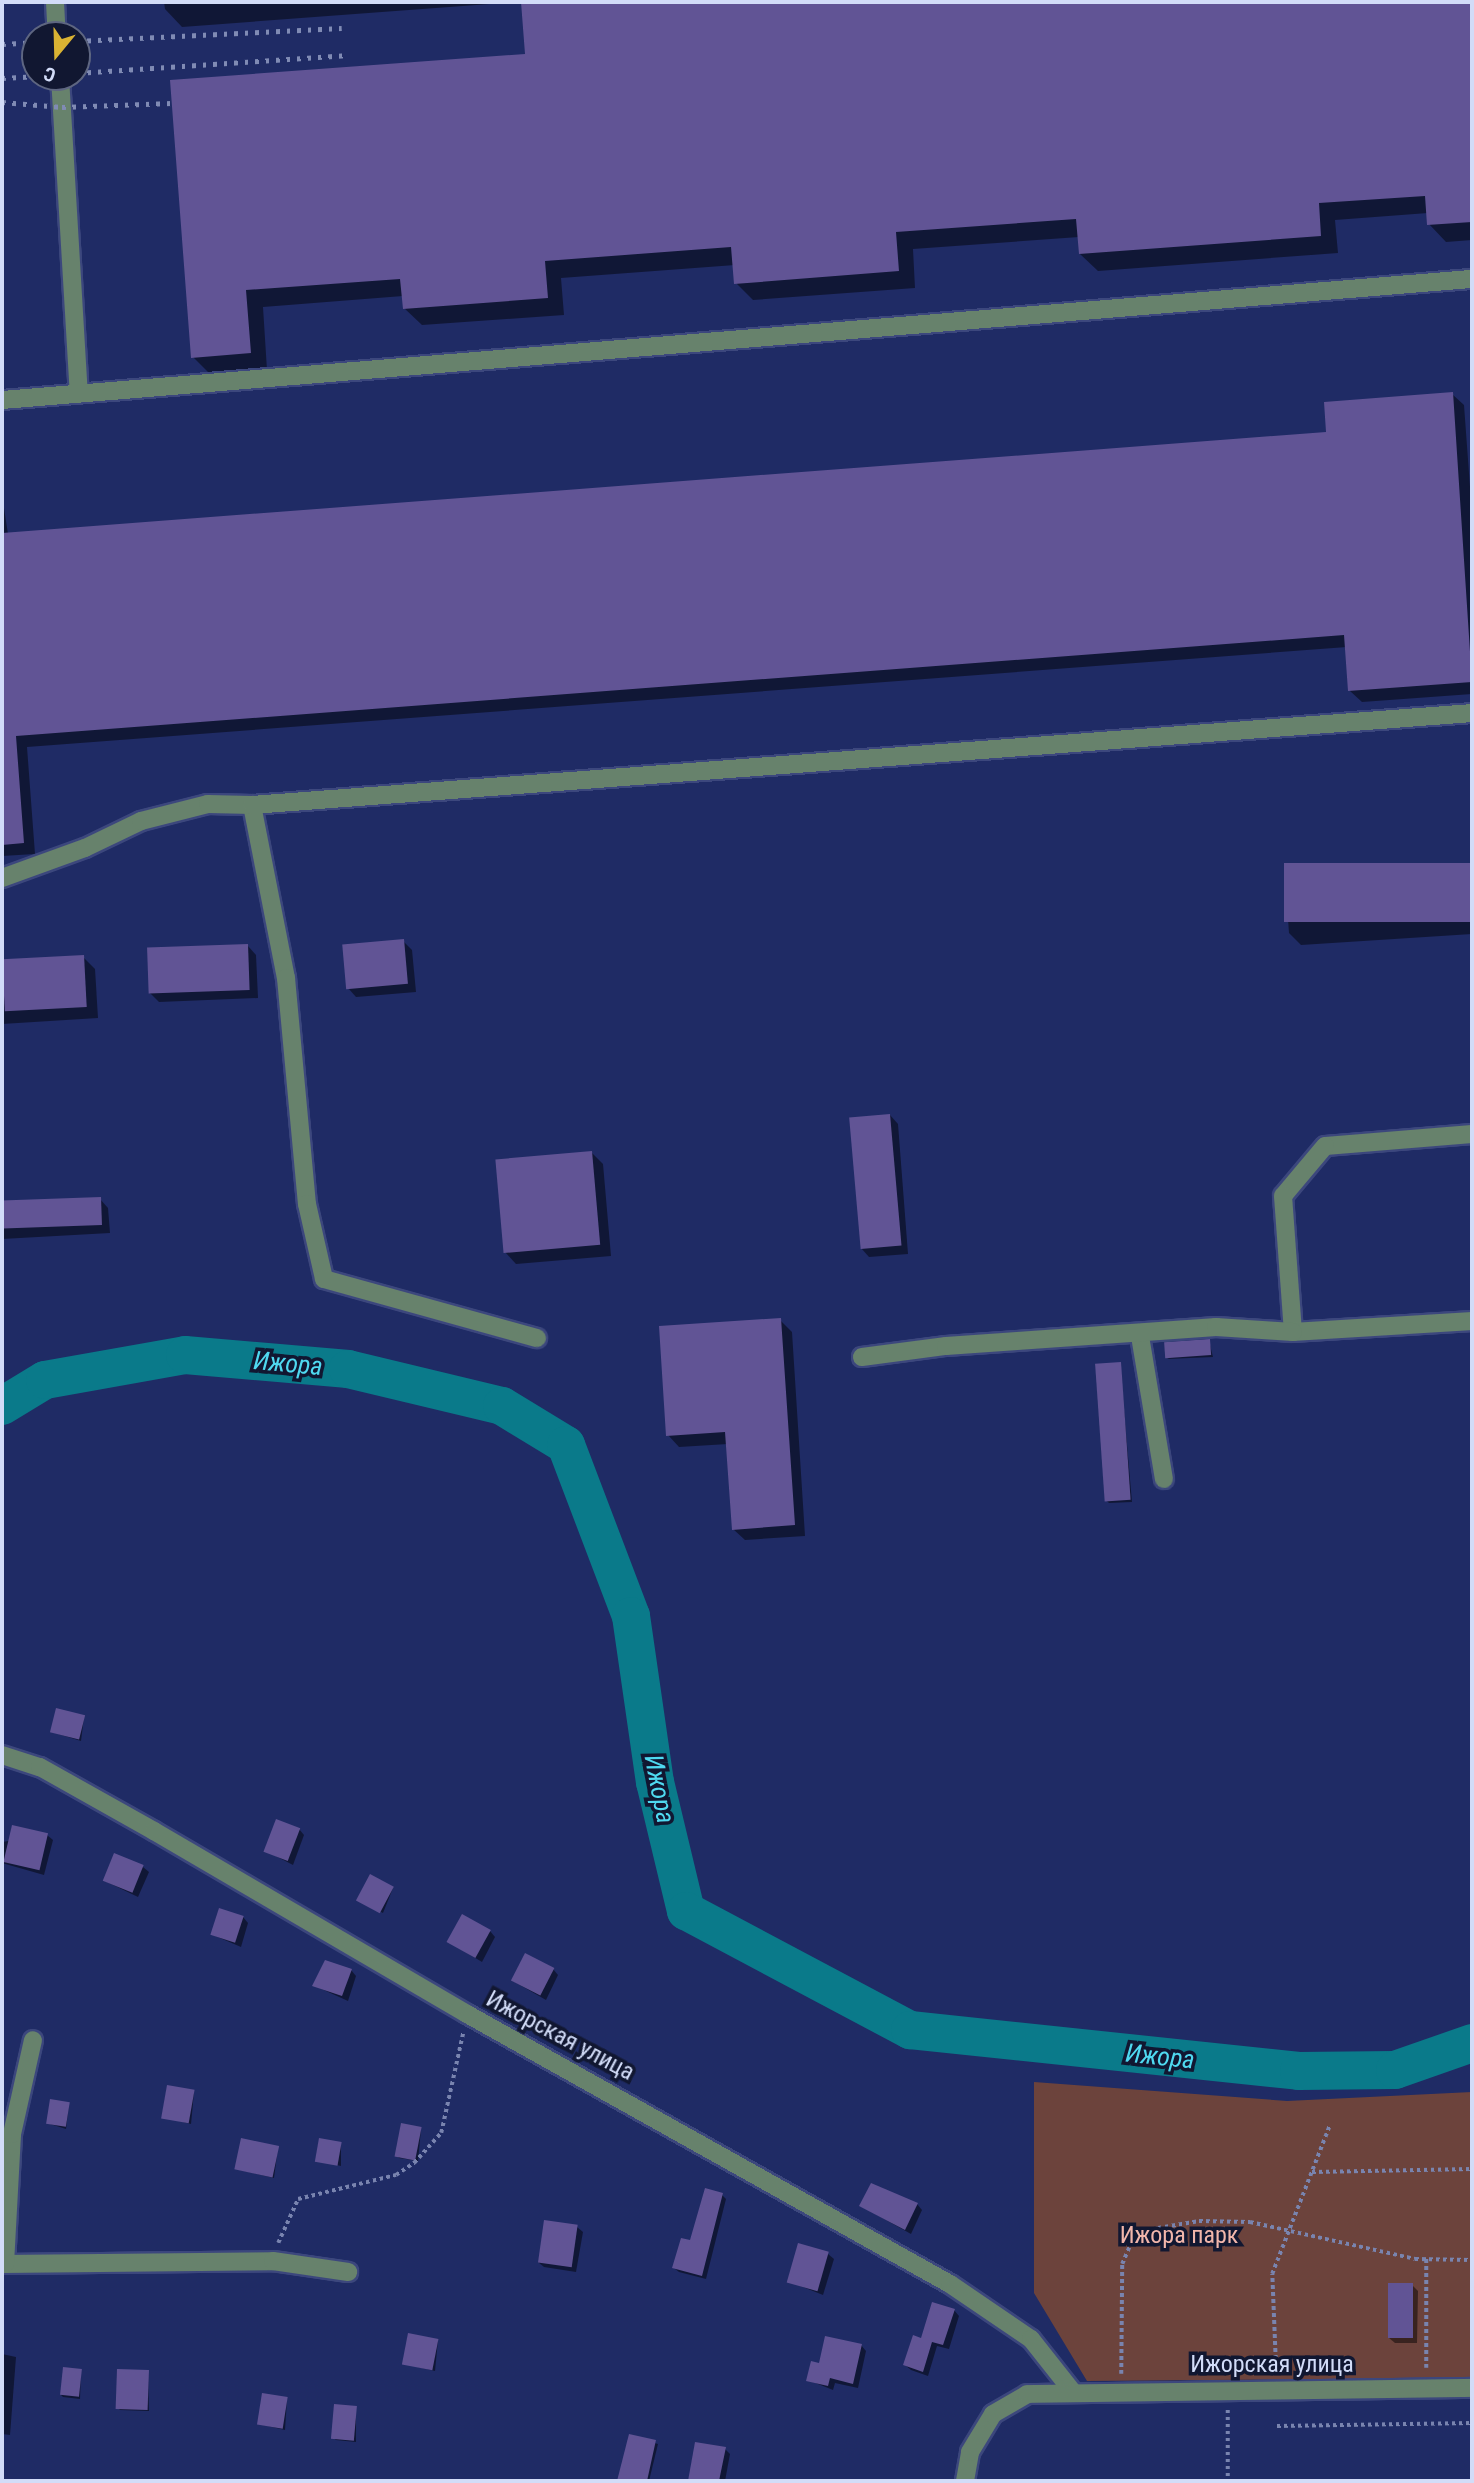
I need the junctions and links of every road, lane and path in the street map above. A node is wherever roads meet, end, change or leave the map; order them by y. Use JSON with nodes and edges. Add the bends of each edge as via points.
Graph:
{"nodes":[{"id":1,"x":55,"y":2,"type":"edge"},
{"id":2,"x":56,"y":21,"type":"edge"},
{"id":3,"x":61,"y":91,"type":"edge"},
{"id":4,"x":1472,"y":279,"type":"edge"},
{"id":5,"x":79,"y":393,"type":"junction"},
{"id":6,"x":2,"y":400,"type":"edge"},
{"id":7,"x":1472,"y":713,"type":"edge"},
{"id":8,"x":252,"y":805,"type":"junction"},
{"id":9,"x":2,"y":878,"type":"edge"},
{"id":10,"x":1472,"y":1134,"type":"edge"},
{"id":11,"x":1472,"y":1321,"type":"edge"},
{"id":12,"x":1293,"y":1332,"type":"junction"},
{"id":13,"x":1140,"y":1336,"type":"junction"},
{"id":14,"x":537,"y":1338,"type":"dead end"},
{"id":15,"x":862,"y":1357,"type":"dead end"},
{"id":16,"x":1164,"y":1479,"type":"dead end"},
{"id":17,"x":2,"y":1755,"type":"edge"},
{"id":18,"x":467,"y":2014,"type":"junction"},
{"id":19,"x":33,"y":2040,"type":"dead end"},
{"id":20,"x":1329,"y":2127,"type":"dead end"},
{"id":21,"x":1472,"y":2169,"type":"edge"},
{"id":22,"x":1312,"y":2172,"type":"junction"},
{"id":23,"x":1288,"y":2232,"type":"junction"},
{"id":24,"x":1426,"y":2259,"type":"junction"},
{"id":25,"x":1472,"y":2260,"type":"edge"},
{"id":26,"x":273,"y":2261,"type":"junction"},
{"id":27,"x":3,"y":2264,"type":"edge"},
{"id":28,"x":348,"y":2272,"type":"dead end"},
{"id":29,"x":1426,"y":2388,"type":"junction"},
{"id":30,"x":1472,"y":2388,"type":"edge"},
{"id":31,"x":1276,"y":2389,"type":"junction"},
{"id":32,"x":1072,"y":2391,"type":"junction"},
{"id":33,"x":1121,"y":2391,"type":"junction"},
{"id":34,"x":1472,"y":2423,"type":"edge"},
{"id":35,"x":1277,"y":2426,"type":"dead end"},
{"id":36,"x":1228,"y":2437,"type":"dead end"},
{"id":37,"x":965,"y":2481,"type":"edge"},
{"id":38,"x":1228,"y":2481,"type":"edge"}],
"edges":[{"from":1,"to":2,"type":"street"},
{"from":3,"to":5,"type":"street"},
{"from":4,"to":5,"type":"street"},
{"from":5,"to":6,"type":"street"},
{"from":7,"to":8,"type":"street"},
{"from":8,"to":9,"type":"street","via":[[208,804],[141,821],[85,848]]},
{"from":8,"to":14,"type":"street","via":[[286,978],[307,1204],[324,1279]]},
{"from":10,"to":12,"type":"street","via":[[1325,1146],[1283,1196]]},
{"from":11,"to":12,"type":"street"},
{"from":12,"to":13,"type":"street","via":[[1216,1327]]},
{"from":13,"to":15,"type":"street","via":[[946,1346]]},
{"from":13,"to":16,"type":"street"},
{"from":17,"to":18,"type":"street","name":"Ижорская улица","via":[[40,1767]]},
{"from":18,"to":26,"type":"path","via":[[441,2133],[414,2163],[396,2175],[298,2199],[282,2227]]},
{"from":18,"to":32,"type":"street","name":"Ижорская улица","via":[[650,2113],[989,2308],[1031,2339]]},
{"from":19,"to":27,"type":"street","via":[[12,2134]]},
{"from":20,"to":22,"type":"path"},
{"from":21,"to":22,"type":"path"},
{"from":22,"to":23,"type":"path"},
{"from":23,"to":24,"type":"path"},
{"from":23,"to":31,"type":"path","via":[[1272,2274]]},
{"from":23,"to":33,"type":"path","via":[[1228,2220],[1158,2228],[1139,2235],[1122,2264]]},
{"from":24,"to":25,"type":"path"},
{"from":24,"to":29,"type":"path"},
{"from":26,"to":27,"type":"street"},
{"from":26,"to":28,"type":"street"},
{"from":29,"to":30,"type":"street","name":"Ижорская улица"},
{"from":29,"to":31,"type":"street","name":"Ижорская улица"},
{"from":31,"to":33,"type":"street","name":"Ижорская улица"},
{"from":32,"to":33,"type":"street","name":"Ижорская улица"},
{"from":32,"to":37,"type":"street","name":"Ижорская улица","via":[[1027,2394],[993,2414],[970,2452]]},
{"from":34,"to":35,"type":"path"},
{"from":36,"to":38,"type":"path"}]}
